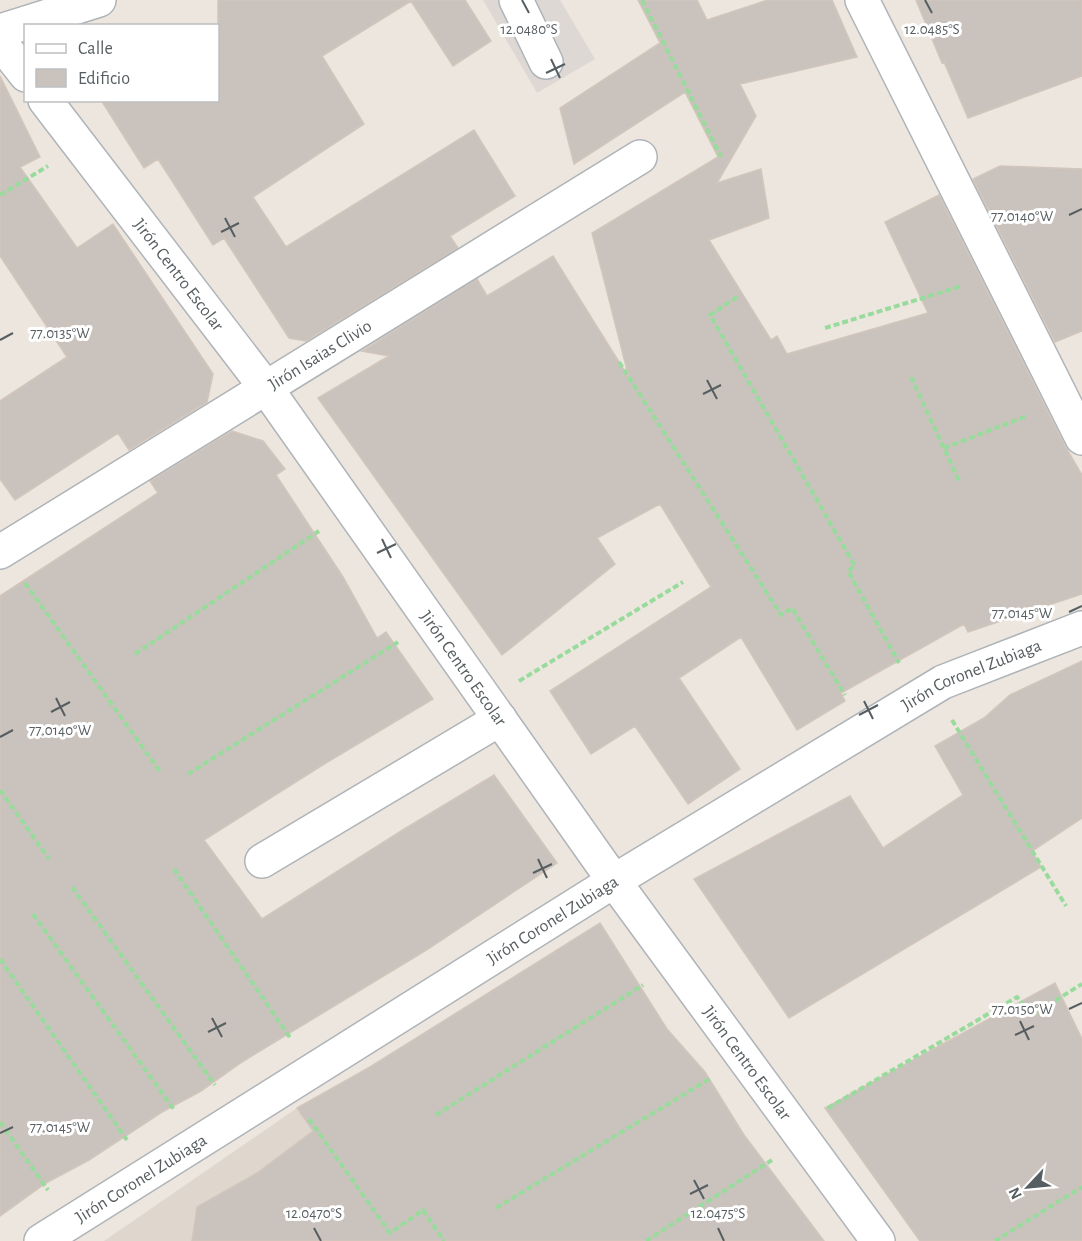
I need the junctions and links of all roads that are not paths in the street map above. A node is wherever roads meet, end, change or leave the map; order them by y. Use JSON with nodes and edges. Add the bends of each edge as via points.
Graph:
{"nodes":[{"id":1,"x":99,"y":0,"type":"edge"},
{"id":2,"x":516,"y":0,"type":"edge"},
{"id":3,"x":862,"y":0,"type":"edge"},
{"id":4,"x":0,"y":31,"type":"edge"},
{"id":5,"x":0,"y":42,"type":"edge"},
{"id":6,"x":546,"y":62,"type":"dead end"},
{"id":7,"x":24,"y":72,"type":"edge"},
{"id":8,"x":47,"y":102,"type":"edge"},
{"id":9,"x":640,"y":157,"type":"dead end"},
{"id":10,"x":266,"y":388,"type":"junction"},
{"id":11,"x":1082,"y":438,"type":"edge"},
{"id":12,"x":1,"y":551,"type":"edge"},
{"id":13,"x":1082,"y":628,"type":"edge"},
{"id":14,"x":493,"y":710,"type":"junction"},
{"id":15,"x":262,"y":861,"type":"dead end"},
{"id":16,"x":614,"y":881,"type":"junction"},
{"id":17,"x":41,"y":1241,"type":"edge"},
{"id":18,"x":878,"y":1241,"type":"edge"}],
"edges":[{"from":1,"to":4,"type":"street"},
{"from":2,"to":6,"type":"street"},
{"from":3,"to":11,"type":"street"},
{"from":5,"to":7,"type":"street"},
{"from":8,"to":10,"type":"street","name":"Jirón Centro Escolar"},
{"from":9,"to":10,"type":"street","name":"Jirón Isaias Clivio"},
{"from":10,"to":12,"type":"street","name":"Jirón Isaias Clivio"},
{"from":10,"to":14,"type":"street","name":"Jirón Centro Escolar"},
{"from":13,"to":16,"type":"street","name":"Jirón Coronel Zubiaga","via":[[943,682]]},
{"from":14,"to":15,"type":"street"},
{"from":14,"to":16,"type":"street","name":"Jirón Centro Escolar"},
{"from":16,"to":17,"type":"street","name":"Jirón Coronel Zubiaga"},
{"from":16,"to":18,"type":"street","name":"Jirón Centro Escolar"}]}
